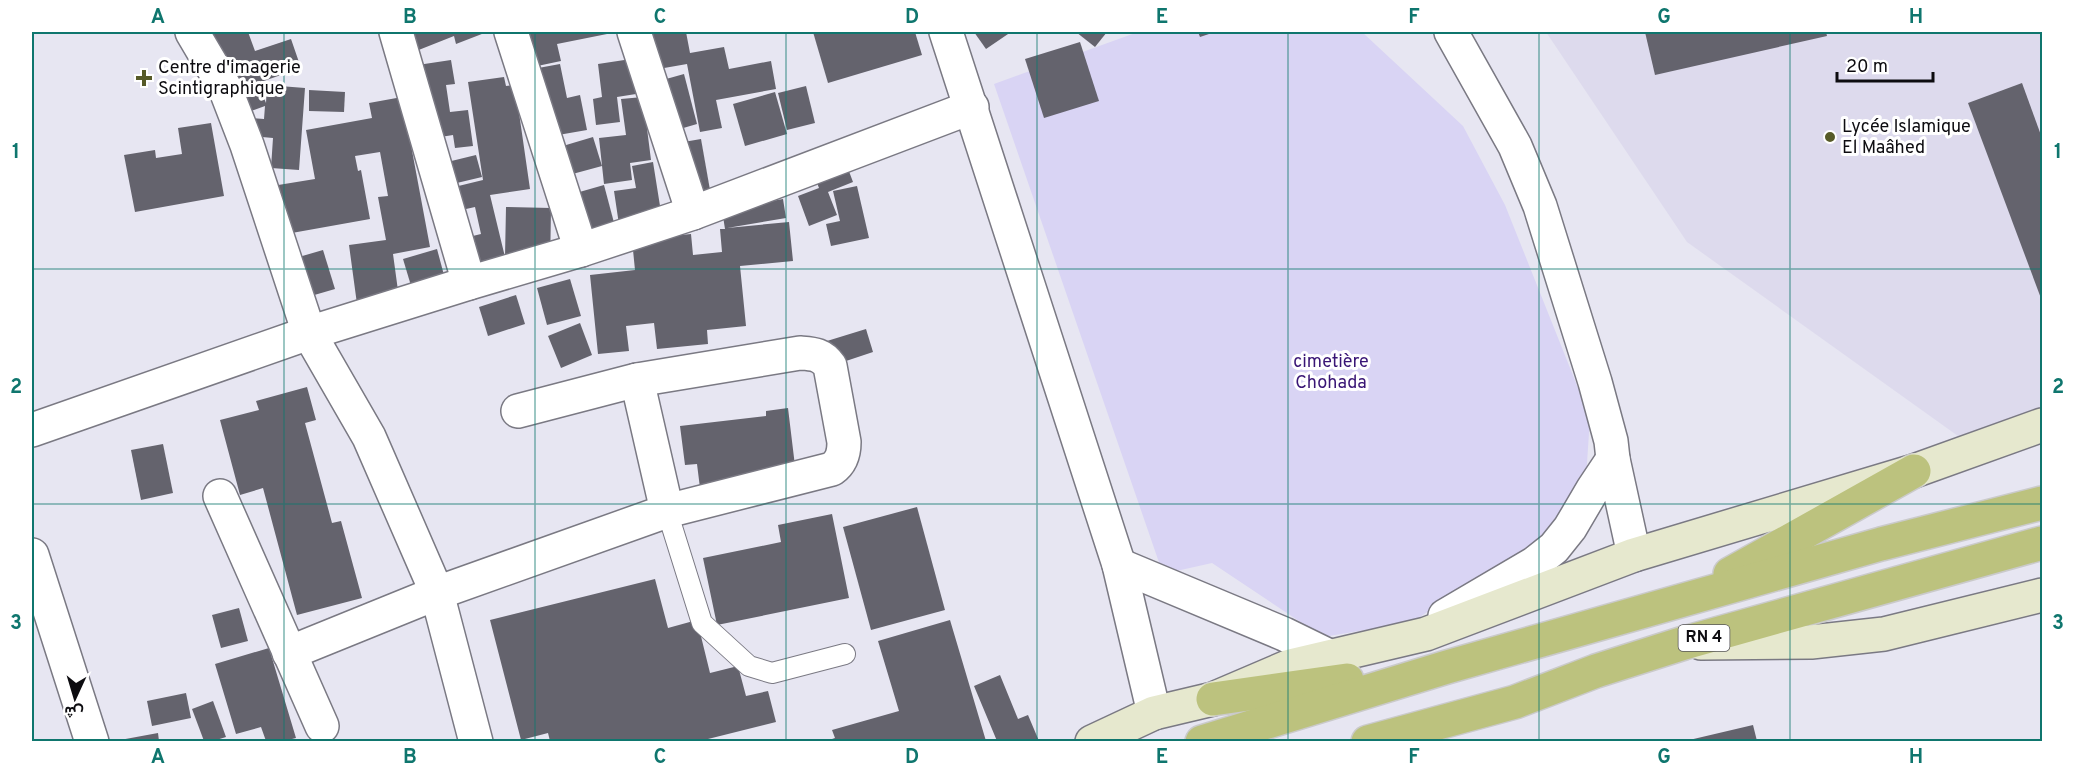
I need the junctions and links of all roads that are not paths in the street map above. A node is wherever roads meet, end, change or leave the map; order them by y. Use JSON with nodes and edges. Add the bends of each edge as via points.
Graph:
{"nodes":[{"id":1,"x":192,"y":32,"type":"edge"},
{"id":2,"x":396,"y":32,"type":"edge"},
{"id":3,"x":511,"y":32,"type":"edge"},
{"id":4,"x":634,"y":32,"type":"edge"},
{"id":5,"x":946,"y":32,"type":"edge"},
{"id":6,"x":1451,"y":32,"type":"edge"},
{"id":7,"x":972,"y":107,"type":"junction"},
{"id":8,"x":693,"y":213,"type":"junction"},
{"id":9,"x":581,"y":250,"type":"junction"},
{"id":10,"x":469,"y":283,"type":"junction"},
{"id":11,"x":309,"y":333,"type":"junction"},
{"id":12,"x":637,"y":380,"type":"junction"},
{"id":13,"x":518,"y":411,"type":"dead end"},
{"id":14,"x":2043,"y":425,"type":"edge"},
{"id":15,"x":32,"y":430,"type":"edge"},
{"id":16,"x":1613,"y":459,"type":"junction"},
{"id":17,"x":1914,"y":471,"type":"junction"},
{"id":18,"x":220,"y":496,"type":"dead end"},
{"id":19,"x":2043,"y":503,"type":"edge"},
{"id":20,"x":667,"y":511,"type":"junction"},
{"id":21,"x":2043,"y":543,"type":"edge"},
{"id":22,"x":32,"y":555,"type":"edge"},
{"id":23,"x":1634,"y":555,"type":"junction"},
{"id":24,"x":1119,"y":565,"type":"junction"},
{"id":25,"x":437,"y":593,"type":"junction"},
{"id":26,"x":2041,"y":602,"type":"edge"},
{"id":27,"x":1675,"y":604,"type":"junction"},
{"id":28,"x":1426,"y":634,"type":"junction"},
{"id":29,"x":1684,"y":643,"type":"junction"},
{"id":30,"x":289,"y":653,"type":"junction"},
{"id":31,"x":845,"y":654,"type":"dead end"},
{"id":32,"x":1329,"y":656,"type":"junction"},
{"id":33,"x":1447,"y":667,"type":"junction"},
{"id":34,"x":1213,"y":699,"type":"junction"},
{"id":35,"x":1515,"y":702,"type":"junction"},
{"id":36,"x":1154,"y":713,"type":"junction"},
{"id":37,"x":322,"y":726,"type":"dead end"},
{"id":38,"x":92,"y":741,"type":"edge"},
{"id":39,"x":476,"y":741,"type":"edge"},
{"id":40,"x":1092,"y":741,"type":"edge"},
{"id":41,"x":1202,"y":741,"type":"edge"},
{"id":42,"x":1368,"y":741,"type":"edge"},
{"id":43,"x":1426,"y":741,"type":"edge"}],
"edges":[{"from":1,"to":11,"type":"street","via":[[225,88]]},
{"from":2,"to":10,"type":"street"},
{"from":3,"to":9,"type":"street"},
{"from":4,"to":8,"type":"street"},
{"from":5,"to":7,"type":"street"},
{"from":6,"to":16,"type":"street","via":[[1515,146],[1540,206],[1595,382]]},
{"from":7,"to":8,"type":"street"},
{"from":7,"to":24,"type":"street"},
{"from":8,"to":9,"type":"street"},
{"from":9,"to":10,"type":"street"},
{"from":10,"to":11,"type":"street"},
{"from":11,"to":15,"type":"street"},
{"from":11,"to":25,"type":"street","via":[[369,437]]},
{"from":12,"to":13,"type":"street"},
{"from":12,"to":20,"type":"street"},
{"from":12,"to":20,"type":"street","via":[[800,353],[824,357],[830,366],[844,442],[838,464],[832,469]]},
{"from":14,"to":17,"type":"main road"},
{"from":16,"to":23,"type":"street"},
{"from":16,"to":28,"type":"street","via":[[1554,548],[1444,616]]},
{"from":17,"to":23,"type":"main road"},
{"from":17,"to":27,"type":"highway"},
{"from":18,"to":30,"type":"street"},
{"from":19,"to":27,"type":"highway","number":"RN 4","via":[[1881,544]]},
{"from":20,"to":25,"type":"street"},
{"from":20,"to":31,"type":"lane","via":[[702,623],[749,666],[772,673]]},
{"from":21,"to":29,"type":"highway","number":"RN 4"},
{"from":22,"to":38,"type":"street"},
{"from":23,"to":28,"type":"main road"},
{"from":24,"to":32,"type":"street"},
{"from":24,"to":36,"type":"street"},
{"from":25,"to":30,"type":"street"},
{"from":25,"to":39,"type":"street"},
{"from":26,"to":29,"type":"main road","via":[[1884,634],[1811,642]]},
{"from":27,"to":33,"type":"highway","number":"RN 4"},
{"from":28,"to":32,"type":"main road"},
{"from":29,"to":35,"type":"highway","number":"RN 4"},
{"from":30,"to":37,"type":"street"},
{"from":32,"to":34,"type":"main road","via":[[1290,666]]},
{"from":33,"to":34,"type":"highway"},
{"from":33,"to":41,"type":"highway","number":"RN 4"},
{"from":34,"to":36,"type":"main road"},
{"from":35,"to":42,"type":"highway","number":"RN 4"},
{"from":35,"to":43,"type":"main road"},
{"from":36,"to":40,"type":"main road"}]}
